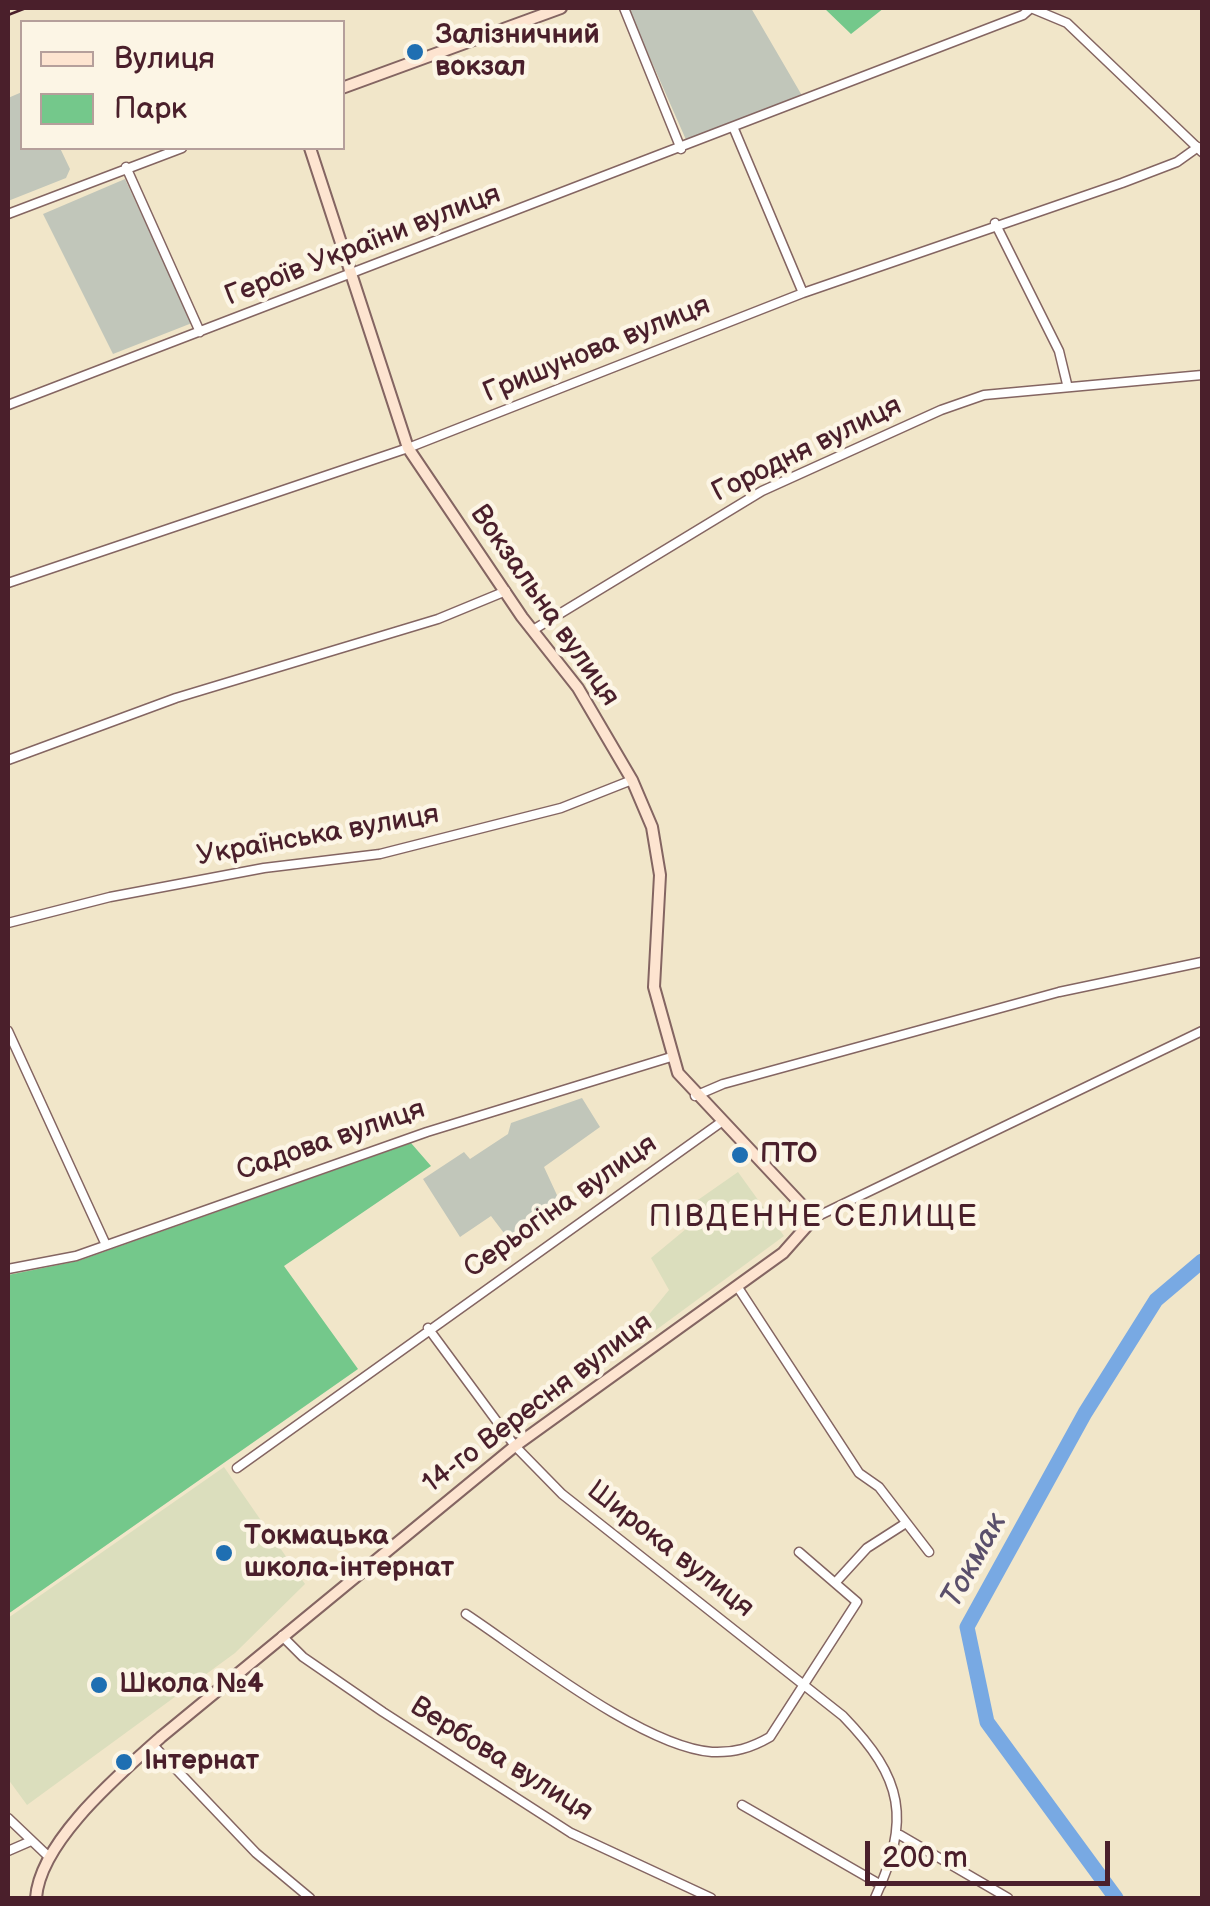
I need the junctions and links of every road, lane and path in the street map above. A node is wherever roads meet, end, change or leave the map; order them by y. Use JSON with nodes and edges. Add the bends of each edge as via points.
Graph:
{"nodes":[{"id":1,"x":560,"y":8,"type":"edge"},
{"id":2,"x":624,"y":8,"type":"edge"},
{"id":3,"x":1031,"y":8,"type":"edge"},
{"id":4,"x":345,"y":87,"type":"edge"},
{"id":5,"x":734,"y":129,"type":"junction"},
{"id":6,"x":681,"y":149,"type":"junction"},
{"id":7,"x":176,"y":150,"type":"edge"},
{"id":8,"x":311,"y":150,"type":"edge"},
{"id":9,"x":1200,"y":150,"type":"edge"},
{"id":10,"x":126,"y":166,"type":"junction"},
{"id":11,"x":8,"y":214,"type":"edge"},
{"id":12,"x":995,"y":223,"type":"junction"},
{"id":13,"x":349,"y":276,"type":"junction"},
{"id":14,"x":802,"y":293,"type":"junction"},
{"id":15,"x":200,"y":332,"type":"junction"},
{"id":16,"x":1202,"y":375,"type":"edge"},
{"id":17,"x":1067,"y":384,"type":"junction"},
{"id":18,"x":8,"y":405,"type":"edge"},
{"id":19,"x":408,"y":448,"type":"junction"},
{"id":20,"x":8,"y":583,"type":"edge"},
{"id":21,"x":506,"y":592,"type":"junction"},
{"id":22,"x":533,"y":630,"type":"junction"},
{"id":23,"x":8,"y":760,"type":"edge"},
{"id":24,"x":632,"y":780,"type":"junction"},
{"id":25,"x":8,"y":923,"type":"edge"},
{"id":26,"x":1202,"y":962,"type":"edge"},
{"id":27,"x":8,"y":1031,"type":"edge"},
{"id":28,"x":1202,"y":1032,"type":"edge"},
{"id":29,"x":671,"y":1057,"type":"junction"},
{"id":30,"x":695,"y":1096,"type":"junction"},
{"id":31,"x":720,"y":1123,"type":"junction"},
{"id":32,"x":814,"y":1218,"type":"junction"},
{"id":33,"x":106,"y":1245,"type":"junction"},
{"id":34,"x":8,"y":1269,"type":"edge"},
{"id":35,"x":737,"y":1286,"type":"junction"},
{"id":36,"x":428,"y":1328,"type":"junction"},
{"id":37,"x":515,"y":1446,"type":"junction"},
{"id":38,"x":237,"y":1468,"type":"dead end"},
{"id":39,"x":906,"y":1522,"type":"junction"},
{"id":40,"x":798,"y":1552,"type":"dead end"},
{"id":41,"x":929,"y":1552,"type":"dead end"},
{"id":42,"x":835,"y":1583,"type":"junction"},
{"id":43,"x":466,"y":1614,"type":"dead end"},
{"id":44,"x":282,"y":1636,"type":"junction"},
{"id":45,"x":802,"y":1683,"type":"junction"},
{"id":46,"x":153,"y":1745,"type":"junction"},
{"id":47,"x":742,"y":1806,"type":"dead end"},
{"id":48,"x":8,"y":1818,"type":"edge"},
{"id":49,"x":900,"y":1835,"type":"junction"},
{"id":50,"x":31,"y":1841,"type":"junction"},
{"id":51,"x":8,"y":1851,"type":"edge"},
{"id":52,"x":48,"y":1858,"type":"junction"},
{"id":53,"x":882,"y":1885,"type":"junction"},
{"id":54,"x":36,"y":1898,"type":"edge"},
{"id":55,"x":310,"y":1898,"type":"edge"},
{"id":56,"x":711,"y":1898,"type":"edge"},
{"id":57,"x":875,"y":1898,"type":"edge"},
{"id":58,"x":1008,"y":1898,"type":"edge"}],
"edges":[{"from":1,"to":4,"type":"street"},
{"from":2,"to":6,"type":"street"},
{"from":3,"to":5,"type":"street","name":"Героїв України вулиця"},
{"from":3,"to":9,"type":"street","via":[[1067,23]]},
{"from":5,"to":6,"type":"street","name":"Героїв України вулиця"},
{"from":5,"to":14,"type":"street"},
{"from":6,"to":13,"type":"street","name":"Героїв України вулиця"},
{"from":7,"to":10,"type":"street"},
{"from":8,"to":13,"type":"street","name":"Вокзальна вулиця"},
{"from":9,"to":12,"type":"street","name":"Гришунова вулиця","via":[[1122,184]]},
{"from":10,"to":11,"type":"street"},
{"from":10,"to":15,"type":"street"},
{"from":12,"to":14,"type":"street","name":"Гришунова вулиця"},
{"from":12,"to":17,"type":"street","via":[[1059,350]]},
{"from":13,"to":15,"type":"street","name":"Героїв України вулиця"},
{"from":13,"to":19,"type":"street","name":"Вокзальна вулиця"},
{"from":14,"to":19,"type":"street","name":"Гришунова вулиця"},
{"from":15,"to":18,"type":"street","name":"Героїв України вулиця"},
{"from":16,"to":17,"type":"street","name":"Городня вулиця"},
{"from":17,"to":22,"type":"street","name":"Городня вулиця","via":[[984,394],[762,491]]},
{"from":19,"to":20,"type":"street","name":"Гришунова вулиця"},
{"from":19,"to":21,"type":"street","name":"Вокзальна вулиця"},
{"from":21,"to":22,"type":"street","name":"Вокзальна вулиця"},
{"from":21,"to":23,"type":"street","via":[[176,698]]},
{"from":22,"to":24,"type":"street","name":"Вокзальна вулиця","via":[[578,688]]},
{"from":24,"to":25,"type":"street","name":"Українська вулиця","via":[[560,808],[380,854],[245,872]]},
{"from":24,"to":29,"type":"street","name":"Вокзальна вулиця","via":[[652,827],[660,875],[654,987]]},
{"from":26,"to":30,"type":"street","via":[[1060,992]]},
{"from":27,"to":33,"type":"street"},
{"from":28,"to":32,"type":"street","name":"14-го Вересня вулиця"},
{"from":29,"to":30,"type":"street","name":"Вокзальна вулиця"},
{"from":29,"to":33,"type":"street","name":"Садова вулиця","via":[[427,1132]]},
{"from":30,"to":31,"type":"street","name":"Вокзальна вулиця"},
{"from":31,"to":32,"type":"street","name":"Вокзальна вулиця"},
{"from":31,"to":36,"type":"street","name":"Серьогіна вулиця"},
{"from":32,"to":35,"type":"street","name":"14-го Вересня вулиця","via":[[783,1253]]},
{"from":33,"to":34,"type":"street","name":"Садова вулиця"},
{"from":35,"to":37,"type":"street","name":"14-го Вересня вулиця"},
{"from":35,"to":39,"type":"street","via":[[859,1473]]},
{"from":36,"to":37,"type":"street"},
{"from":36,"to":38,"type":"street","name":"Серьогіна вулиця"},
{"from":37,"to":44,"type":"street","name":"14-го Вересня вулиця"},
{"from":37,"to":45,"type":"street","name":"Широка вулиця","via":[[562,1494]]},
{"from":39,"to":41,"type":"street"},
{"from":39,"to":42,"type":"street","via":[[867,1548]]},
{"from":40,"to":42,"type":"street"},
{"from":42,"to":45,"type":"street","via":[[857,1602]]},
{"from":43,"to":45,"type":"street","via":[[645,1730],[709,1752],[747,1750],[770,1738]]},
{"from":44,"to":46,"type":"street","name":"14-го Вересня вулиця"},
{"from":44,"to":56,"type":"street","name":"Вербова вулиця","via":[[383,1712],[571,1833]]},
{"from":45,"to":49,"type":"street","name":"Широка вулиця","via":[[878,1752]]},
{"from":46,"to":52,"type":"street","name":"14-го Вересня вулиця"},
{"from":46,"to":55,"type":"street","via":[[256,1854]]},
{"from":47,"to":53,"type":"street"},
{"from":48,"to":50,"type":"street"},
{"from":49,"to":53,"type":"street"},
{"from":49,"to":58,"type":"street"},
{"from":50,"to":51,"type":"street"},
{"from":50,"to":52,"type":"street"},
{"from":52,"to":54,"type":"street","name":"14-го Вересня вулиця"},
{"from":53,"to":57,"type":"street"}]}
